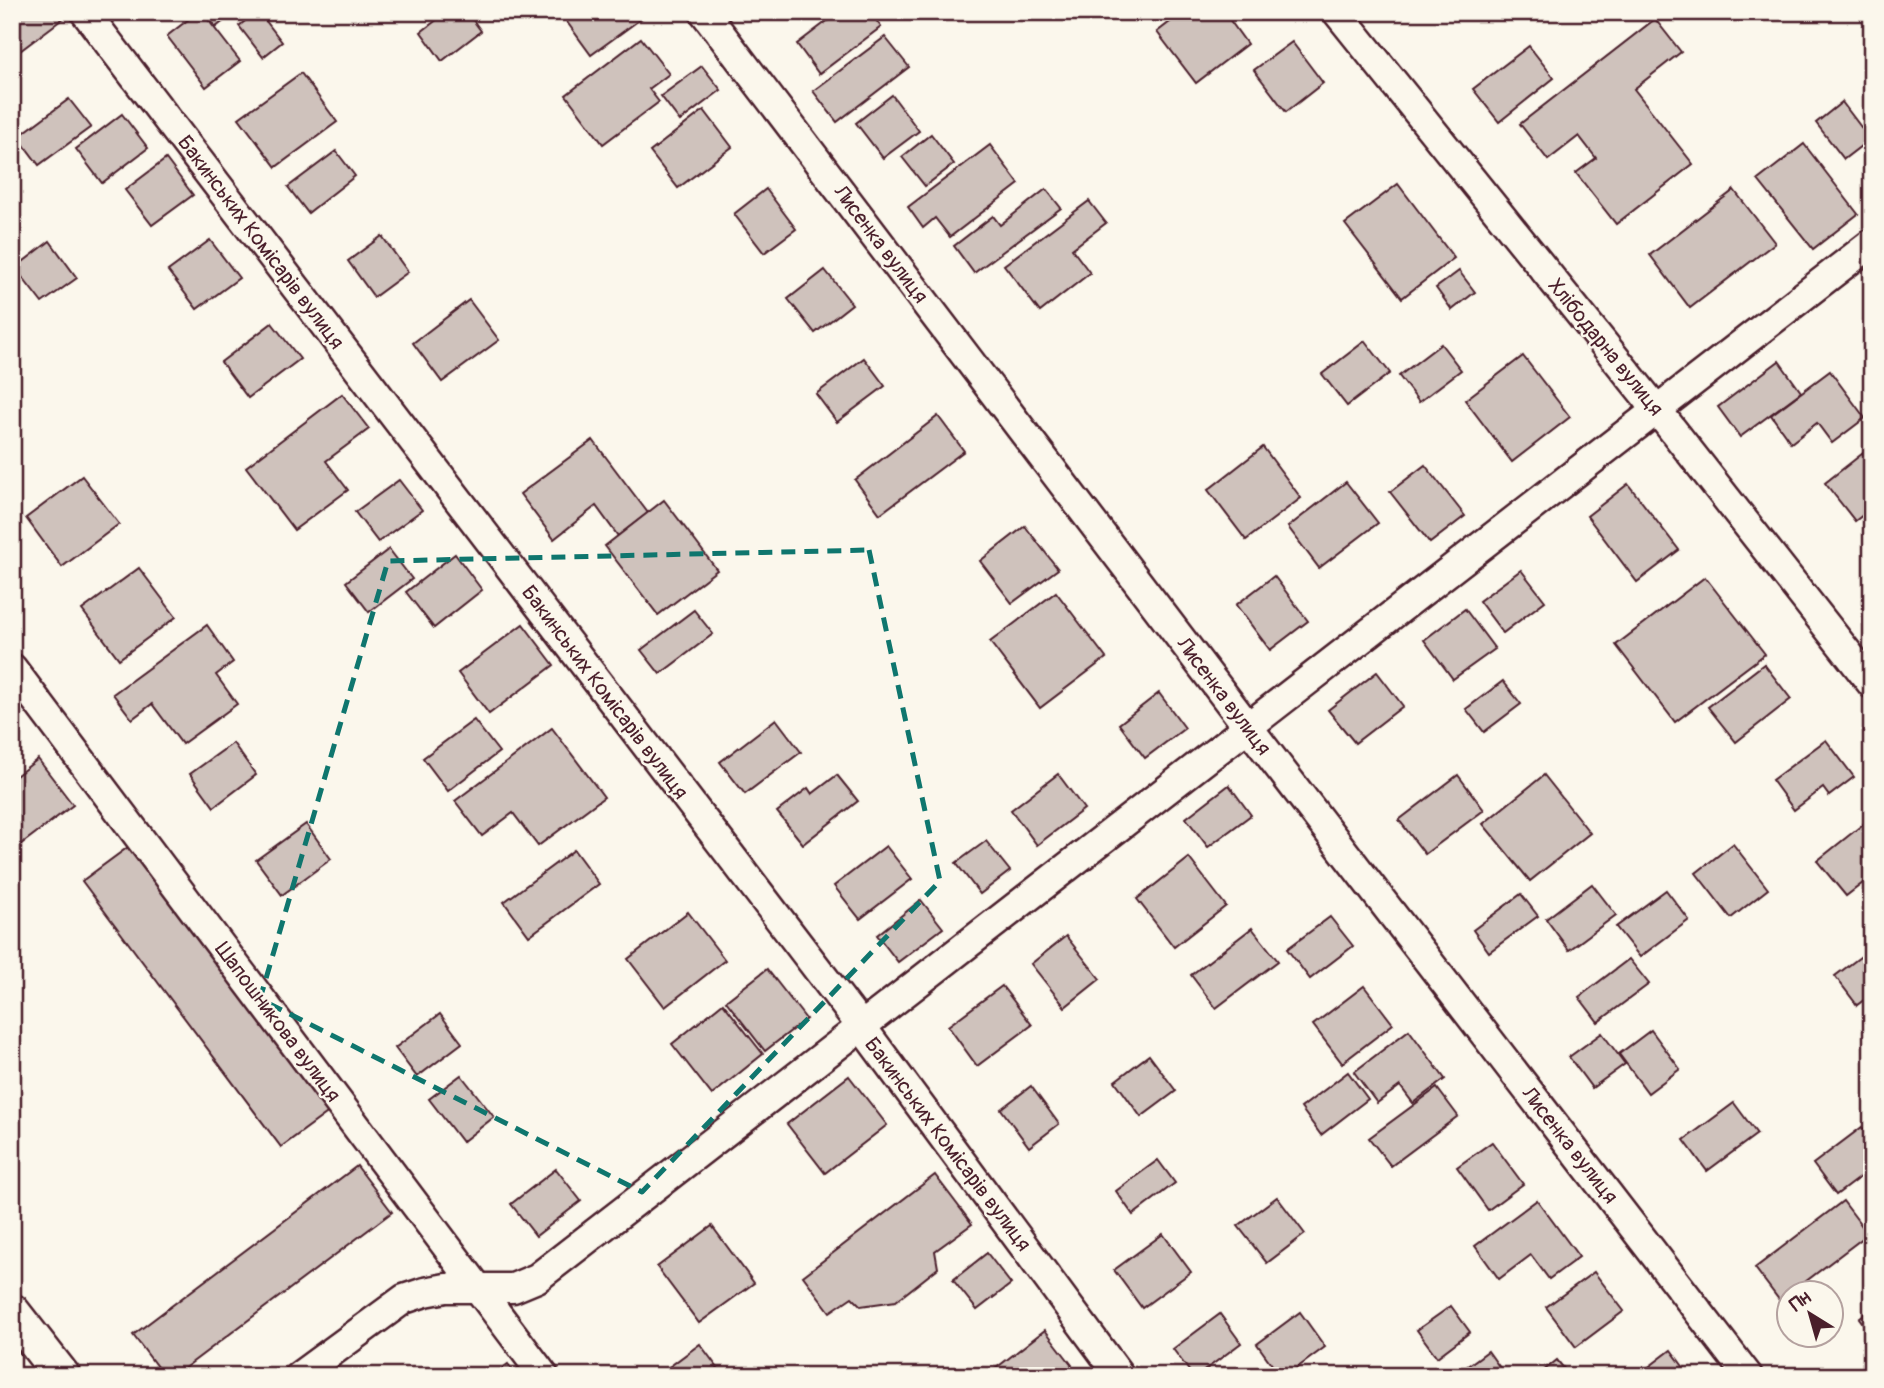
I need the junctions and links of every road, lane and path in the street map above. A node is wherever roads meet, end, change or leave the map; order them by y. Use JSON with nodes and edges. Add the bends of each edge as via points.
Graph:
{"nodes":[{"id":1,"x":85,"y":12,"type":"edge"},
{"id":2,"x":705,"y":12,"type":"edge"},
{"id":3,"x":1337,"y":12,"type":"edge"},
{"id":4,"x":1872,"y":243,"type":"edge"},
{"id":5,"x":1657,"y":410,"type":"junction"},
{"id":6,"x":12,"y":668,"type":"edge"},
{"id":7,"x":1872,"y":684,"type":"edge"},
{"id":8,"x":1248,"y":727,"type":"junction"},
{"id":9,"x":861,"y":1026,"type":"junction"},
{"id":10,"x":478,"y":1289,"type":"junction"},
{"id":11,"x":12,"y":1312,"type":"edge"},
{"id":12,"x":62,"y":1376,"type":"edge"},
{"id":13,"x":299,"y":1376,"type":"edge"},
{"id":14,"x":544,"y":1376,"type":"edge"},
{"id":15,"x":1120,"y":1376,"type":"edge"},
{"id":16,"x":1748,"y":1376,"type":"edge"}],
"edges":[{"from":1,"to":9,"type":"street","name":"Бакинських Комісарів вулиця"},
{"from":2,"to":8,"type":"street","name":"Лисенка вулиця"},
{"from":3,"to":5,"type":"street","name":"Хлібодарна вулиця"},
{"from":4,"to":5,"type":"street"},
{"from":5,"to":7,"type":"street","name":"Хлібодарна вулиця"},
{"from":5,"to":8,"type":"street"},
{"from":6,"to":10,"type":"street","name":"Шапошникова вулиця"},
{"from":8,"to":9,"type":"street"},
{"from":8,"to":16,"type":"street","name":"Лисенка вулиця"},
{"from":9,"to":10,"type":"street","via":[[537,1278],[513,1288]]},
{"from":9,"to":15,"type":"street","name":"Бакинських Комісарів вулиця"},
{"from":10,"to":13,"type":"street","via":[[436,1290],[404,1299]]},
{"from":10,"to":14,"type":"street","name":"Шапошникова вулиця"},
{"from":11,"to":12,"type":"street"}]}
